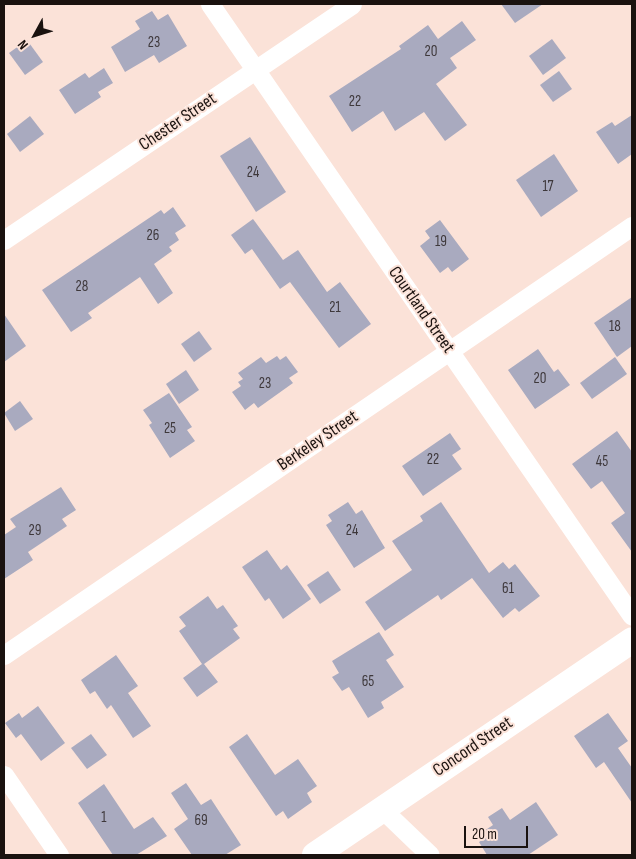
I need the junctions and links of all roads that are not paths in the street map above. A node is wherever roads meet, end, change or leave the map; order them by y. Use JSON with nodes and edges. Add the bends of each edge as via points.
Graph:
{"nodes":[{"id":1,"x":210,"y":4,"type":"edge"},
{"id":2,"x":352,"y":4,"type":"edge"},
{"id":3,"x":255,"y":70,"type":"junction"},
{"id":4,"x":632,"y":226,"type":"edge"},
{"id":5,"x":4,"y":240,"type":"edge"},
{"id":6,"x":450,"y":351,"type":"junction"},
{"id":7,"x":632,"y":616,"type":"edge"},
{"id":8,"x":632,"y":640,"type":"edge"},
{"id":9,"x":4,"y":655,"type":"edge"},
{"id":10,"x":4,"y":775,"type":"edge"},
{"id":11,"x":382,"y":809,"type":"junction"},
{"id":12,"x":59,"y":855,"type":"edge"},
{"id":13,"x":315,"y":855,"type":"edge"},
{"id":14,"x":430,"y":855,"type":"edge"}],
"edges":[{"from":1,"to":3,"type":"street","name":"Courtland Street"},
{"from":2,"to":3,"type":"street","name":"Chester Street"},
{"from":3,"to":5,"type":"street","name":"Chester Street"},
{"from":3,"to":6,"type":"street","name":"Courtland Street"},
{"from":4,"to":6,"type":"street","name":"Berkeley Street"},
{"from":6,"to":7,"type":"street","name":"Courtland Street"},
{"from":6,"to":9,"type":"street","name":"Berkeley Street"},
{"from":8,"to":11,"type":"main road","name":"Concord Street"},
{"from":10,"to":12,"type":"street"},
{"from":11,"to":13,"type":"main road","name":"Concord Street"},
{"from":11,"to":14,"type":"street"}]}
